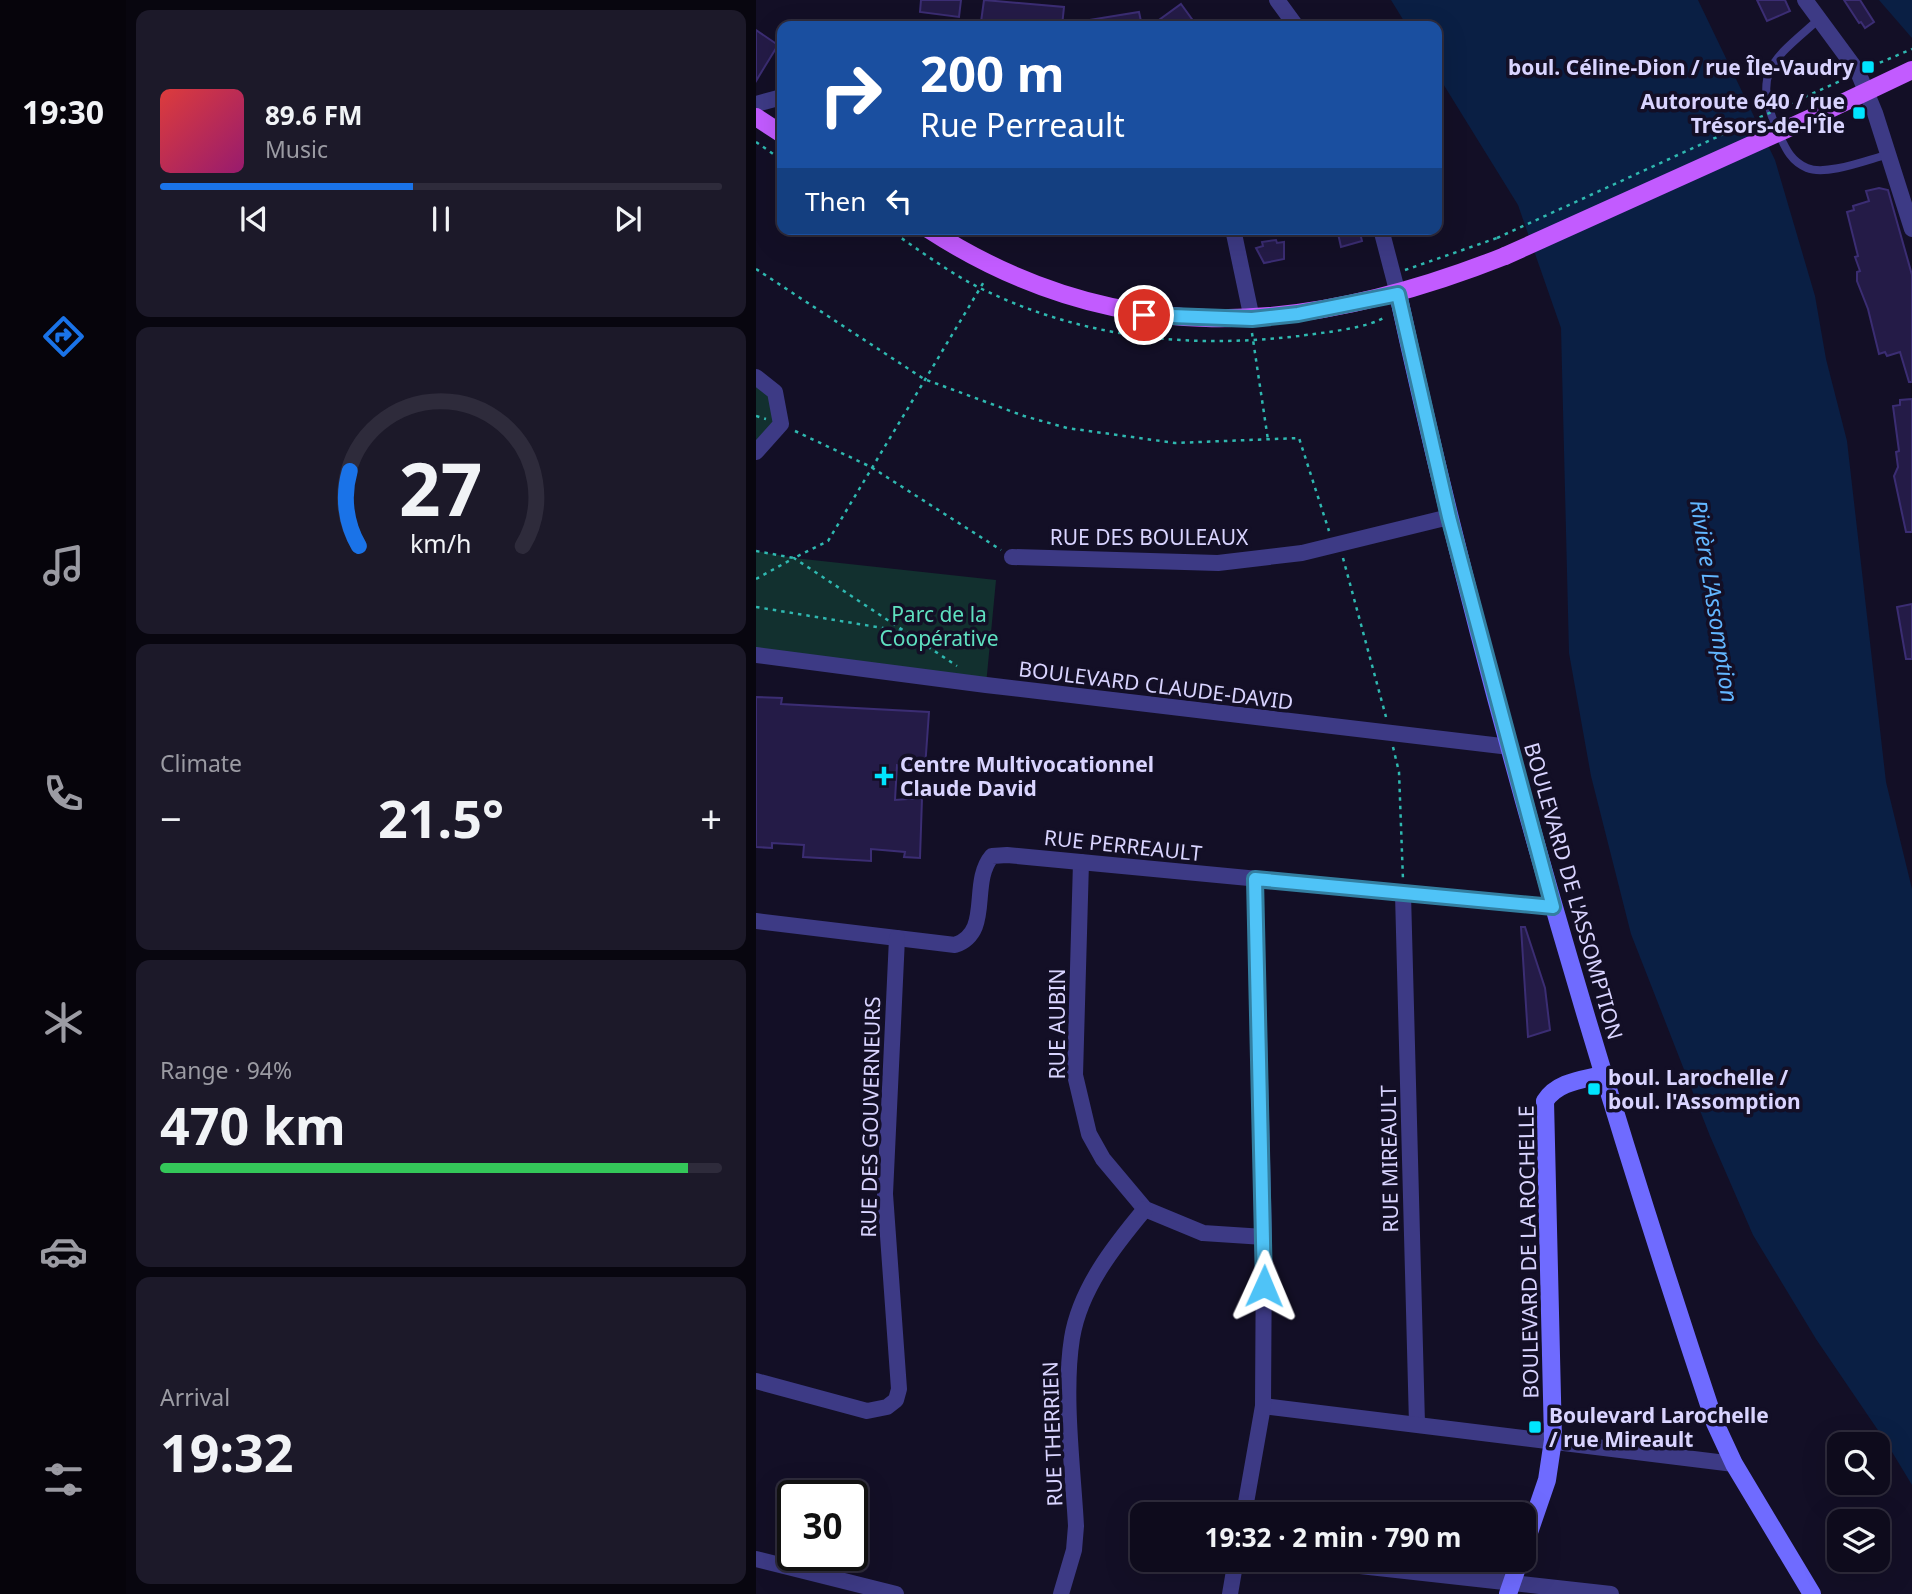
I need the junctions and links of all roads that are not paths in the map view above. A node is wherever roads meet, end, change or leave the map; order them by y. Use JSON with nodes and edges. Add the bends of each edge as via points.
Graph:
{"nodes":[{"id":1,"x":1277,"y":0,"type":"edge"},
{"id":2,"x":1805,"y":0,"type":"edge"},
{"id":3,"x":1818,"y":20,"type":"junction"},
{"id":4,"x":1292,"y":21,"type":"edge"},
{"id":5,"x":1912,"y":70,"type":"edge"},
{"id":6,"x":1865,"y":92,"type":"junction"},
{"id":7,"x":777,"y":98,"type":"edge"},
{"id":8,"x":756,"y":104,"type":"edge"},
{"id":9,"x":756,"y":117,"type":"edge"},
{"id":10,"x":777,"y":131,"type":"edge"},
{"id":11,"x":1886,"y":155,"type":"junction"},
{"id":12,"x":1912,"y":229,"type":"edge"},
{"id":13,"x":938,"y":235,"type":"edge"},
{"id":14,"x":1234,"y":235,"type":"edge"},
{"id":15,"x":1383,"y":235,"type":"edge"},
{"id":16,"x":1398,"y":294,"type":"junction"},
{"id":17,"x":1252,"y":319,"type":"junction"},
{"id":18,"x":756,"y":377,"type":"edge"},
{"id":19,"x":756,"y":452,"type":"edge"},
{"id":20,"x":1449,"y":517,"type":"junction"},
{"id":21,"x":1013,"y":557,"type":"road end"},
{"id":22,"x":756,"y":654,"type":"edge"},
{"id":23,"x":1510,"y":747,"type":"junction"},
{"id":24,"x":1081,"y":862,"type":"junction"},
{"id":25,"x":1255,"y":879,"type":"junction"},
{"id":26,"x":1403,"y":894,"type":"junction"},
{"id":27,"x":1553,"y":907,"type":"junction"},
{"id":28,"x":756,"y":921,"type":"edge"},
{"id":29,"x":897,"y":938,"type":"junction"},
{"id":30,"x":1602,"y":1074,"type":"junction"},
{"id":31,"x":1145,"y":1209,"type":"junction"},
{"id":32,"x":1264,"y":1237,"type":"junction"},
{"id":33,"x":756,"y":1381,"type":"edge"},
{"id":34,"x":1262,"y":1406,"type":"junction"},
{"id":35,"x":1416,"y":1424,"type":"junction"},
{"id":36,"x":1553,"y":1440,"type":"junction"},
{"id":37,"x":1734,"y":1464,"type":"junction"},
{"id":38,"x":1246,"y":1502,"type":"edge"},
{"id":39,"x":1536,"y":1510,"type":"edge"},
{"id":40,"x":756,"y":1559,"type":"edge"},
{"id":41,"x":1234,"y":1572,"type":"edge"},
{"id":42,"x":1389,"y":1572,"type":"edge"},
{"id":43,"x":1516,"y":1572,"type":"edge"},
{"id":44,"x":1510,"y":1589,"type":"edge"},
{"id":45,"x":896,"y":1594,"type":"edge"},
{"id":46,"x":1062,"y":1594,"type":"edge"},
{"id":47,"x":1230,"y":1594,"type":"edge"},
{"id":48,"x":1611,"y":1594,"type":"edge"},
{"id":49,"x":1812,"y":1594,"type":"edge"}],
"edges":[{"from":1,"to":4,"type":"street"},
{"from":2,"to":3,"type":"street"},
{"from":3,"to":6,"type":"street","via":[[1854,64]]},
{"from":3,"to":11,"type":"lane","via":[[1778,55],[1764,83],[1766,106],[1789,156],[1809,170],[1844,167]]},
{"from":5,"to":6,"type":"main road"},
{"from":6,"to":11,"type":"street"},
{"from":6,"to":16,"type":"main road","bridge":true,"via":[[1505,256]]},
{"from":7,"to":8,"type":"street"},
{"from":9,"to":10,"type":"main road"},
{"from":11,"to":12,"type":"street"},
{"from":13,"to":17,"type":"main road","via":[[992,268],[1081,301],[1144,315]]},
{"from":14,"to":17,"type":"street"},
{"from":15,"to":16,"type":"street"},
{"from":16,"to":17,"type":"main road"},
{"from":16,"to":20,"type":"street","name":"BOULEVARD DE L'ASSOMPTION"},
{"from":18,"to":19,"type":"street","via":[[775,392],[781,424]]},
{"from":20,"to":21,"type":"street","name":"RUE DES BOULEAUX","via":[[1302,553],[1218,563]]},
{"from":20,"to":23,"type":"street","name":"BOULEVARD DE L'ASSOMPTION"},
{"from":22,"to":23,"type":"street","name":"BOULEVARD CLAUDE-DAVID"},
{"from":23,"to":27,"type":"street","name":"BOULEVARD DE L'ASSOMPTION"},
{"from":24,"to":25,"type":"street","name":"RUE PERREAULT"},
{"from":24,"to":29,"type":"street","name":"RUE PERREAULT","via":[[992,856],[982,867],[976,929],[968,941],[955,946]]},
{"from":24,"to":31,"type":"street","name":"RUE AUBIN","via":[[1075,1074],[1080,1106],[1088,1134],[1103,1159]]},
{"from":25,"to":26,"type":"street","name":"RUE PERREAULT"},
{"from":25,"to":32,"type":"street"},
{"from":26,"to":27,"type":"street","name":"RUE PERREAULT"},
{"from":26,"to":35,"type":"street","name":"RUE MIREAULT"},
{"from":27,"to":30,"type":"street","name":"BOULEVARD DE L'ASSOMPTION"},
{"from":28,"to":29,"type":"street","name":"RUE PERREAULT"},
{"from":29,"to":33,"type":"street","name":"RUE DES GOUVERNEURS","via":[[884,1194],[899,1389],[896,1400],[867,1411]]},
{"from":30,"to":36,"type":"street","name":"BOULEVARD DE LA ROCHELLE","via":[[1552,1091],[1545,1101]]},
{"from":30,"to":37,"type":"street","name":"BOULEVARD DE L'ASSOMPTION","via":[[1714,1423]]},
{"from":31,"to":32,"type":"street","name":"RUE AUBIN","via":[[1203,1233]]},
{"from":31,"to":46,"type":"street","name":"RUE THERRIEN","via":[[1101,1265],[1072,1337],[1069,1373],[1076,1526]]},
{"from":32,"to":34,"type":"street"},
{"from":34,"to":35,"type":"street"},
{"from":34,"to":38,"type":"street"},
{"from":35,"to":36,"type":"street"},
{"from":36,"to":37,"type":"street"},
{"from":36,"to":39,"type":"street","name":"BOULEVARD DE LA ROCHELLE"},
{"from":37,"to":49,"type":"street","name":"BOULEVARD DE L'ASSOMPTION"},
{"from":40,"to":45,"type":"street"},
{"from":41,"to":47,"type":"street"},
{"from":42,"to":44,"type":"street"},
{"from":43,"to":44,"type":"street"},
{"from":44,"to":48,"type":"street"}]}
